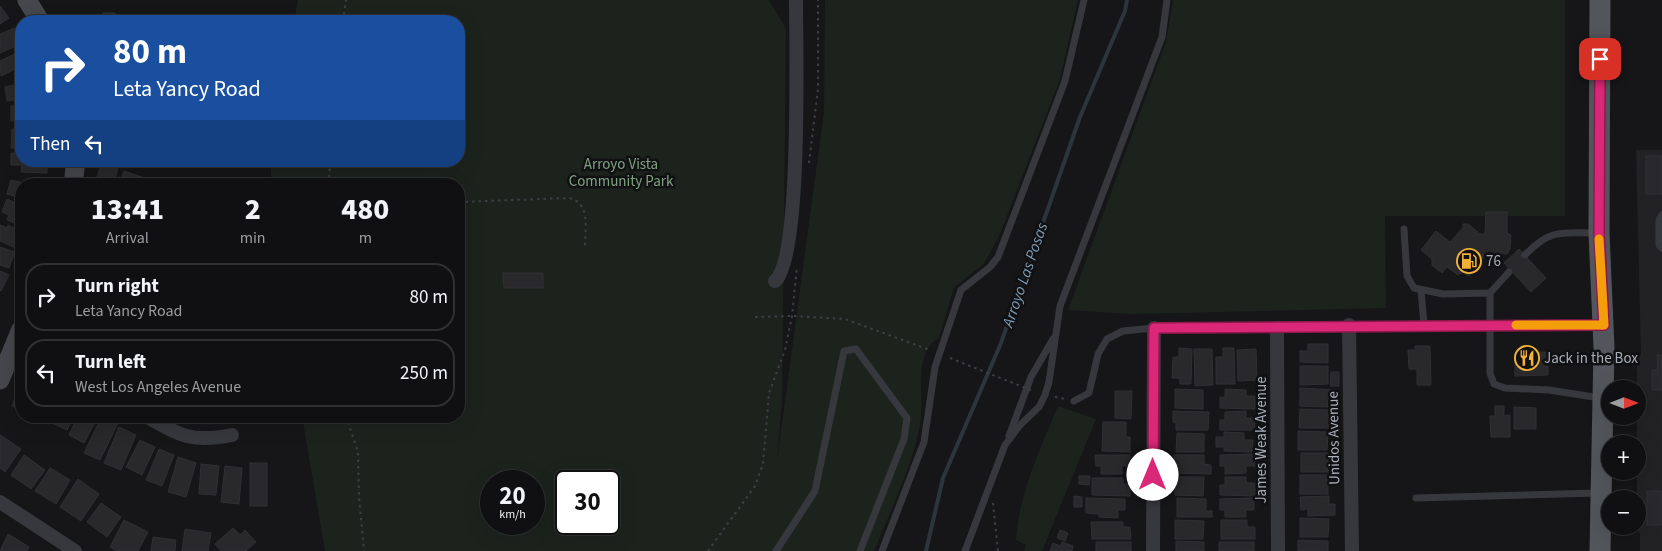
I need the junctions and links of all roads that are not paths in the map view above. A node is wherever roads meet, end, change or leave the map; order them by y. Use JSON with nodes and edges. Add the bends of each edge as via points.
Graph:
{"nodes":[{"id":1,"x":27,"y":0,"type":"edge"},
{"id":2,"x":796,"y":0,"type":"edge"},
{"id":3,"x":1084,"y":0,"type":"edge"},
{"id":4,"x":1167,"y":0,"type":"edge"},
{"id":5,"x":1600,"y":0,"type":"edge"},
{"id":6,"x":36,"y":15,"type":"edge"},
{"id":7,"x":1662,"y":215,"type":"edge"},
{"id":8,"x":1404,"y":229,"type":"dead end"},
{"id":9,"x":1599,"y":233,"type":"junction"},
{"id":10,"x":1662,"y":248,"type":"edge"},
{"id":11,"x":1525,"y":255,"type":"dead end"},
{"id":12,"x":1509,"y":272,"type":"dead end"},
{"id":13,"x":775,"y":281,"type":"dead end"},
{"id":14,"x":1422,"y":290,"type":"junction"},
{"id":15,"x":1490,"y":293,"type":"junction"},
{"id":16,"x":1350,"y":325,"type":"junction"},
{"id":17,"x":1424,"y":325,"type":"junction"},
{"id":18,"x":1491,"y":325,"type":"junction"},
{"id":19,"x":1604,"y":325,"type":"junction"},
{"id":20,"x":1154,"y":328,"type":"junction"},
{"id":21,"x":1277,"y":328,"type":"junction"},
{"id":22,"x":1056,"y":334,"type":"junction"},
{"id":23,"x":15,"y":348,"type":"edge"},
{"id":24,"x":0,"y":380,"type":"edge"},
{"id":25,"x":1603,"y":380,"type":"edge"},
{"id":26,"x":1601,"y":398,"type":"edge"},
{"id":27,"x":1074,"y":401,"type":"dead end"},
{"id":28,"x":161,"y":423,"type":"edge"},
{"id":29,"x":1602,"y":425,"type":"edge"},
{"id":30,"x":232,"y":435,"type":"dead end"},
{"id":31,"x":1005,"y":445,"type":"junction"},
{"id":32,"x":1601,"y":490,"type":"edge"},
{"id":33,"x":1601,"y":493,"type":"joint"},
{"id":34,"x":1416,"y":498,"type":"dead end"},
{"id":35,"x":0,"y":502,"type":"edge"},
{"id":36,"x":76,"y":551,"type":"edge"},
{"id":37,"x":776,"y":551,"type":"edge"},
{"id":38,"x":860,"y":551,"type":"edge"},
{"id":39,"x":882,"y":551,"type":"edge"},
{"id":40,"x":965,"y":551,"type":"edge"},
{"id":41,"x":1153,"y":551,"type":"edge"},
{"id":42,"x":1278,"y":551,"type":"edge"},
{"id":43,"x":1352,"y":551,"type":"edge"},
{"id":44,"x":1600,"y":551,"type":"edge"}],
"edges":[{"from":1,"to":6,"type":"street"},
{"from":2,"to":13,"type":"street","via":[[793,191],[786,261],[781,276]]},
{"from":3,"to":39,"type":"lane","via":[[1065,81],[998,257],[961,290],[939,353],[924,442]]},
{"from":4,"to":22,"type":"lane","via":[[1162,37],[1060,306]]},
{"from":5,"to":9,"type":"main road"},
{"from":7,"to":10,"type":"lane","via":[[1659,220],[1659,245]]},
{"from":8,"to":14,"type":"lane","via":[[1407,276],[1414,288]]},
{"from":9,"to":11,"type":"lane","via":[[1551,233]]},
{"from":9,"to":19,"type":"main road"},
{"from":12,"to":15,"type":"lane"},
{"from":14,"to":15,"type":"lane","via":[[1443,294]]},
{"from":14,"to":17,"type":"lane"},
{"from":15,"to":18,"type":"lane"},
{"from":16,"to":17,"type":"lane"},
{"from":16,"to":21,"type":"lane"},
{"from":16,"to":43,"type":"street","name":"Unidos Avenue"},
{"from":17,"to":18,"type":"lane"},
{"from":18,"to":19,"type":"lane"},
{"from":18,"to":26,"type":"lane","via":[[1490,373],[1494,384],[1505,388]]},
{"from":19,"to":25,"type":"main road"},
{"from":20,"to":21,"type":"lane"},
{"from":20,"to":27,"type":"lane","via":[[1123,331],[1107,339],[1098,354],[1089,393]]},
{"from":20,"to":41,"type":"street"},
{"from":21,"to":42,"type":"street","name":"James Weak Avenue"},
{"from":22,"to":31,"type":"lane","via":[[1031,377]]},
{"from":22,"to":31,"type":"lane","via":[[1045,395]]},
{"from":23,"to":24,"type":"street"},
{"from":28,"to":30,"type":"street","via":[[195,439],[210,440]]},
{"from":29,"to":32,"type":"main road"},
{"from":31,"to":40,"type":"lane"},
{"from":33,"to":34,"type":"lane"},
{"from":33,"to":44,"type":"main road"},
{"from":35,"to":36,"type":"street"},
{"from":37,"to":38,"type":"lane","via":[[815,491],[844,351],[856,349],[907,418],[904,439]]}]}
